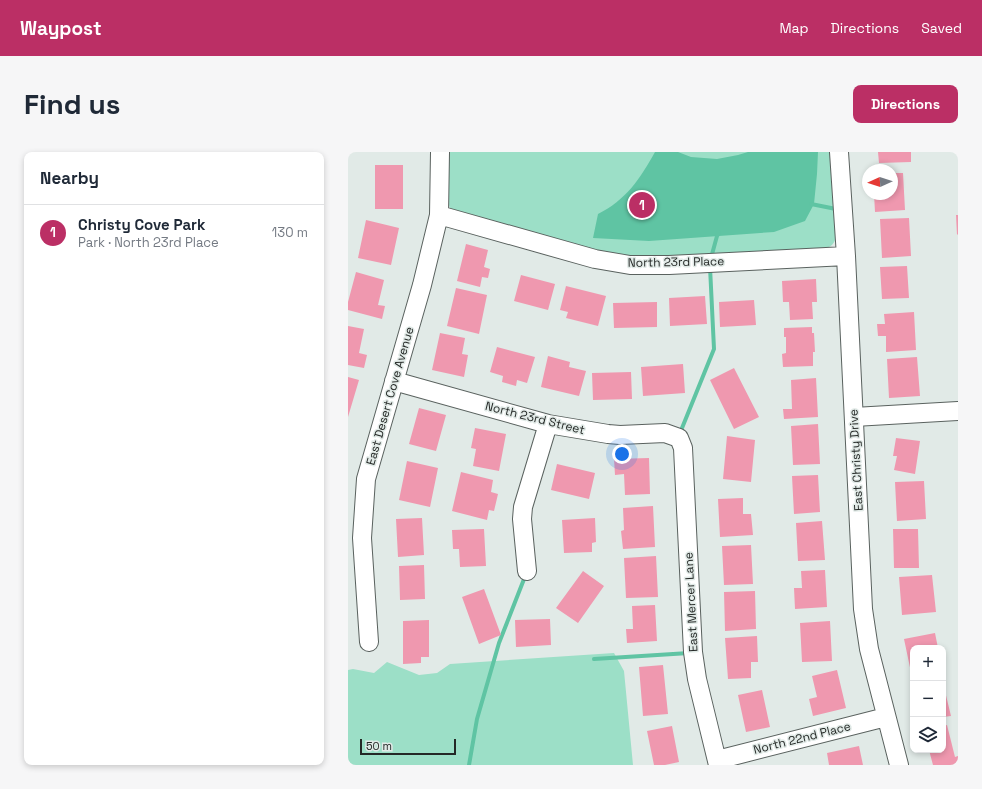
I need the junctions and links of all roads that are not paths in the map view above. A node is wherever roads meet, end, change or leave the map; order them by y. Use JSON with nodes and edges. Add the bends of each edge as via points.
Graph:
{"nodes":[{"id":1,"x":440,"y":152,"type":"edge"},
{"id":2,"x":839,"y":152,"type":"edge"},
{"id":3,"x":439,"y":215,"type":"junction"},
{"id":4,"x":846,"y":256,"type":"junction"},
{"id":5,"x":394,"y":381,"type":"junction"},
{"id":6,"x":958,"y":411,"type":"edge"},
{"id":7,"x":854,"y":417,"type":"junction"},
{"id":8,"x":548,"y":424,"type":"junction"},
{"id":9,"x":679,"y":438,"type":"joint"},
{"id":10,"x":527,"y":571,"type":"dead end"},
{"id":11,"x":369,"y":642,"type":"dead end"},
{"id":12,"x":886,"y":717,"type":"junction"},
{"id":13,"x":718,"y":763,"type":"edge"},
{"id":14,"x":899,"y":765,"type":"edge"}],
"edges":[{"from":1,"to":3,"type":"street","name":"East Desert Cove Avenue"},
{"from":2,"to":4,"type":"street","name":"East Christy Drive"},
{"from":3,"to":4,"type":"street","name":"North 23rd Place","via":[[595,259],[630,265]]},
{"from":3,"to":5,"type":"street","name":"East Desert Cove Avenue"},
{"from":4,"to":7,"type":"street","name":"East Christy Drive"},
{"from":5,"to":8,"type":"street","name":"North 23rd Street"},
{"from":5,"to":11,"type":"street","name":"East Desert Cove Avenue","via":[[366,479],[362,538]]},
{"from":6,"to":7,"type":"street"},
{"from":7,"to":12,"type":"street","name":"East Christy Drive","via":[[864,609],[869,649]]},
{"from":8,"to":9,"type":"street","name":"North 23rd Street","via":[[608,434],[665,434]]},
{"from":8,"to":10,"type":"street","via":[[523,507]]},
{"from":9,"to":13,"type":"street","name":"East Mercer Lane","via":[[682,448],[693,652],[697,679]]},
{"from":12,"to":13,"type":"street","name":"North 22nd Place"},
{"from":12,"to":14,"type":"street","name":"East Christy Drive"}]}
